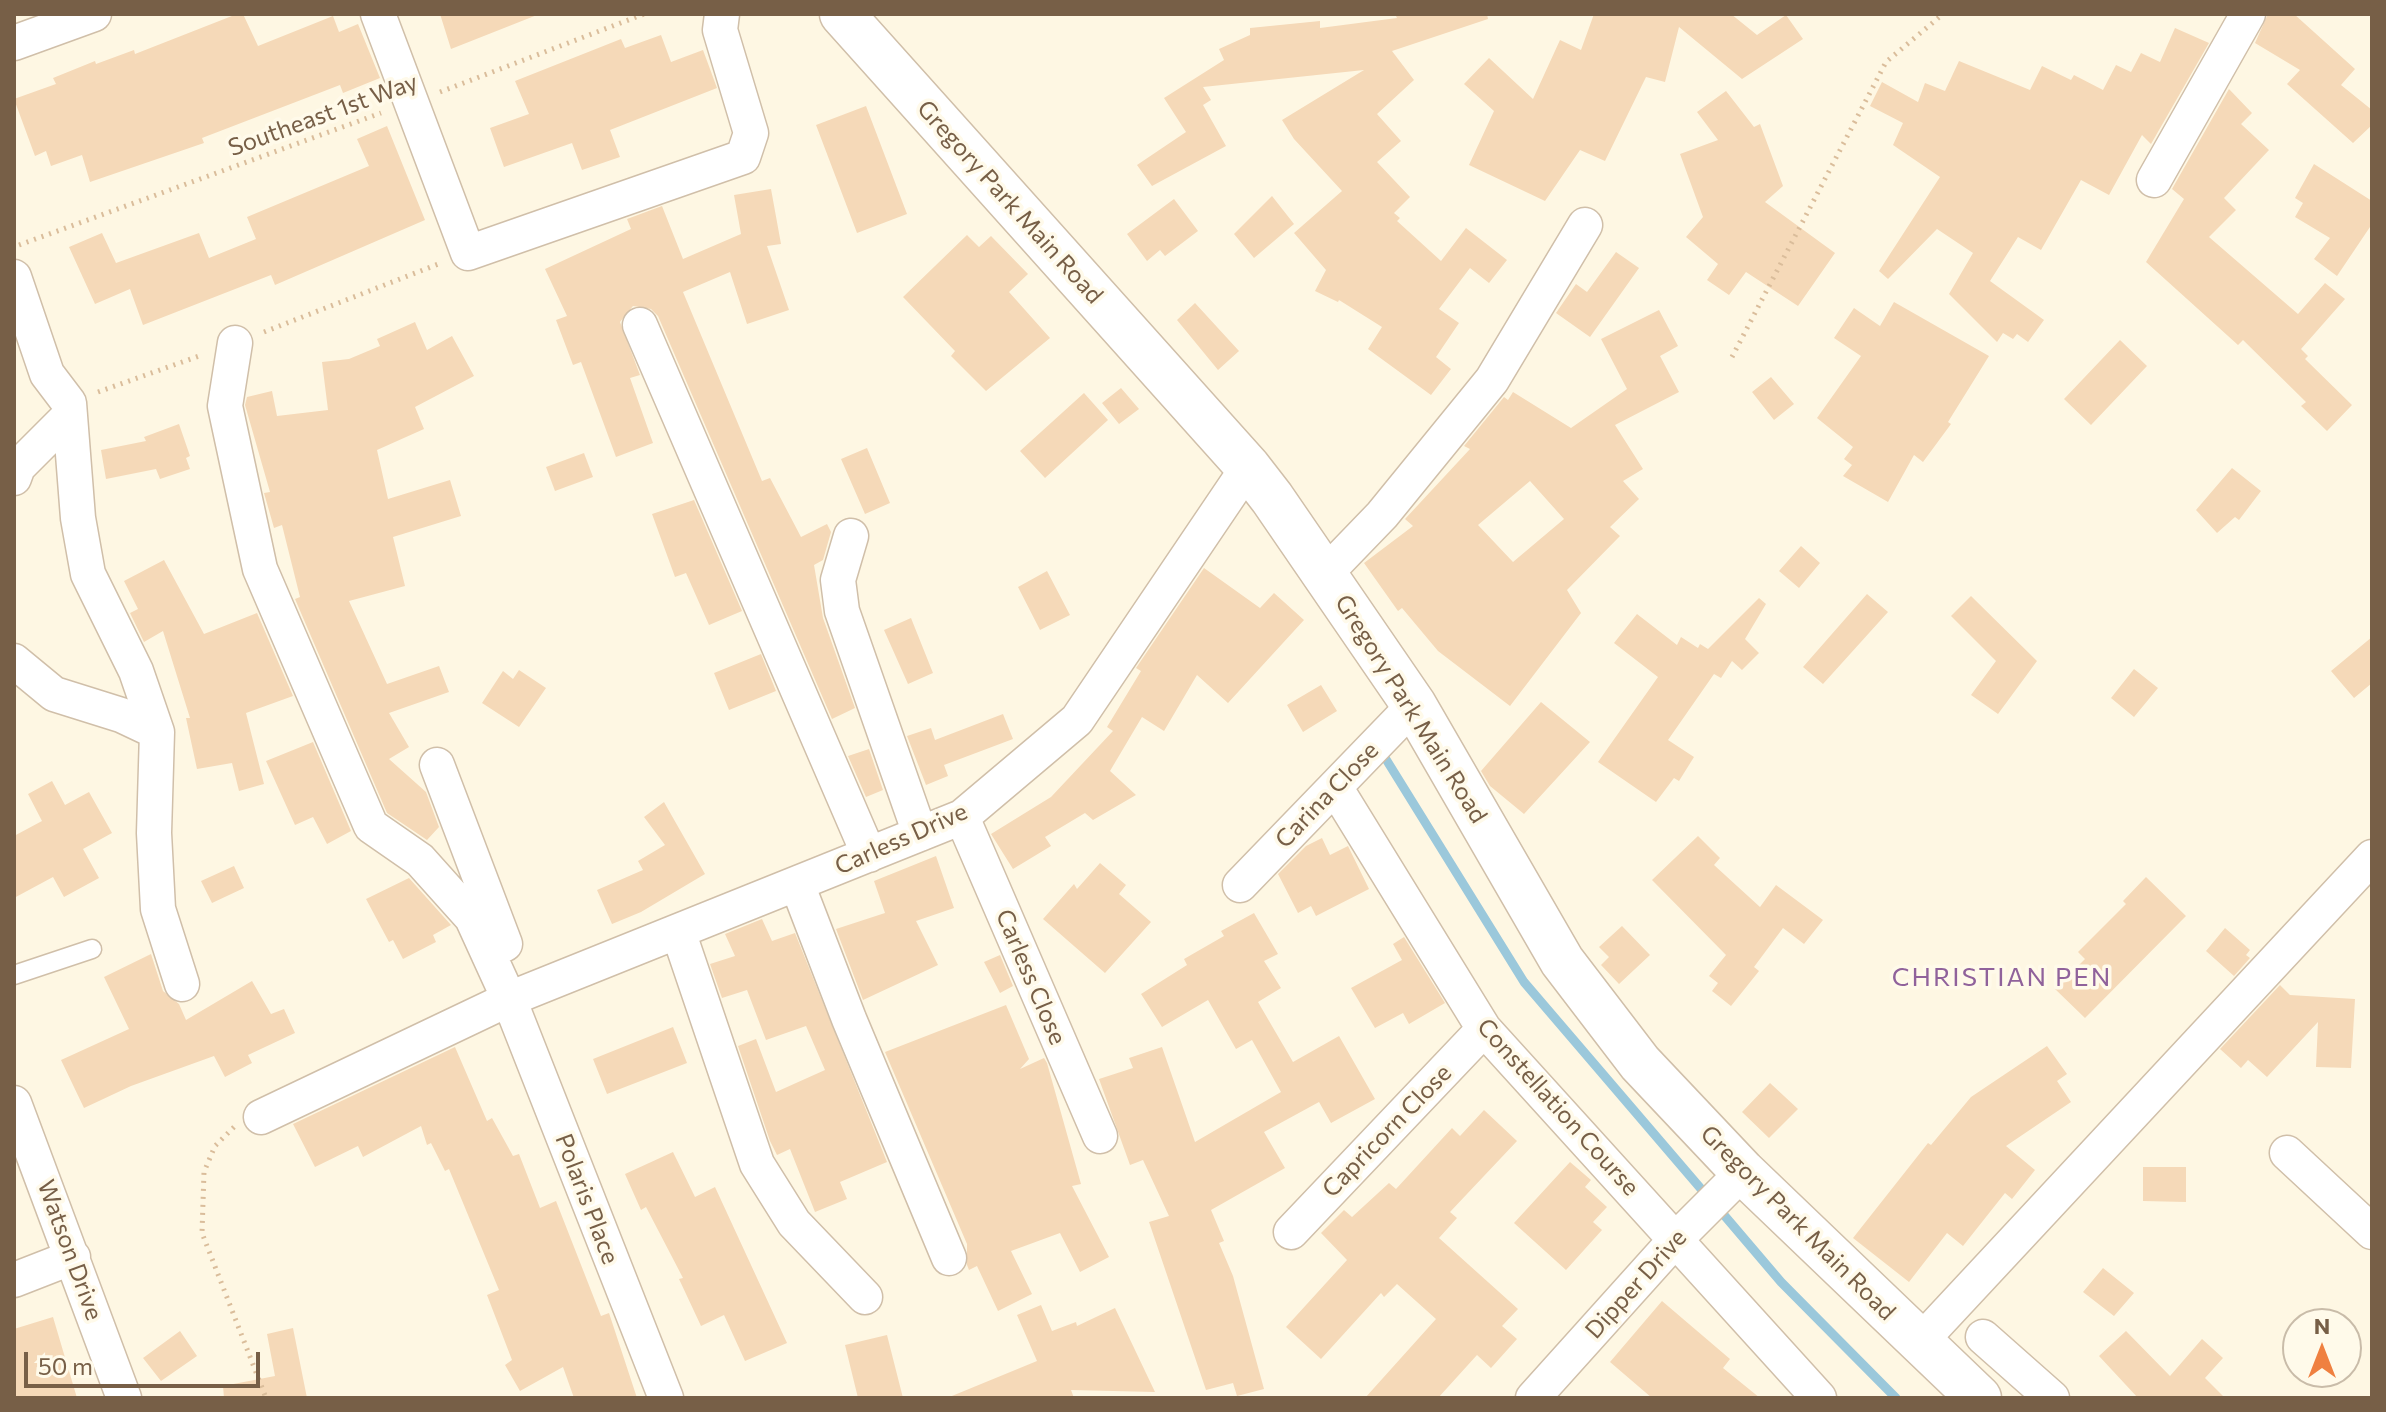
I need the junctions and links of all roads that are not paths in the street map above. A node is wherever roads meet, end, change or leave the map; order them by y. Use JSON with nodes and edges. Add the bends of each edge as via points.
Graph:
{"nodes":[{"id":1,"x":94,"y":14,"type":"edge"},
{"id":2,"x":378,"y":14,"type":"edge"},
{"id":3,"x":722,"y":14,"type":"edge"},
{"id":4,"x":842,"y":14,"type":"edge"},
{"id":5,"x":2248,"y":14,"type":"edge"},
{"id":6,"x":14,"y":43,"type":"edge"},
{"id":7,"x":2154,"y":180,"type":"dead end"},
{"id":8,"x":1585,"y":225,"type":"dead end"},
{"id":9,"x":14,"y":277,"type":"edge"},
{"id":10,"x":640,"y":325,"type":"dead end"},
{"id":11,"x":235,"y":343,"type":"dead end"},
{"id":12,"x":70,"y":415,"type":"junction"},
{"id":13,"x":1248,"y":467,"type":"junction"},
{"id":14,"x":14,"y":478,"type":"edge"},
{"id":15,"x":851,"y":536,"type":"dead end"},
{"id":16,"x":1326,"y":573,"type":"junction"},
{"id":17,"x":14,"y":661,"type":"edge"},
{"id":18,"x":1409,"y":711,"type":"junction"},
{"id":19,"x":157,"y":732,"type":"junction"},
{"id":20,"x":437,"y":765,"type":"dead end"},
{"id":21,"x":1335,"y":787,"type":"junction"},
{"id":22,"x":962,"y":817,"type":"junction"},
{"id":23,"x":920,"y":834,"type":"junction"},
{"id":24,"x":869,"y":855,"type":"junction"},
{"id":25,"x":2372,"y":857,"type":"edge"},
{"id":26,"x":797,"y":884,"type":"junction"},
{"id":27,"x":1240,"y":885,"type":"dead end"},
{"id":28,"x":678,"y":931,"type":"junction"},
{"id":29,"x":92,"y":949,"type":"dead end"},
{"id":30,"x":14,"y":975,"type":"edge"},
{"id":31,"x":182,"y":984,"type":"dead end"},
{"id":32,"x":516,"y":996,"type":"junction"},
{"id":33,"x":1484,"y":1029,"type":"junction"},
{"id":34,"x":14,"y":1103,"type":"edge"},
{"id":35,"x":261,"y":1117,"type":"road end"},
{"id":36,"x":1100,"y":1136,"type":"dead end"},
{"id":37,"x":2287,"y":1153,"type":"dead end"},
{"id":38,"x":1740,"y":1174,"type":"junction"},
{"id":39,"x":1291,"y":1232,"type":"dead end"},
{"id":40,"x":2372,"y":1232,"type":"edge"},
{"id":41,"x":1676,"y":1239,"type":"junction"},
{"id":42,"x":73,"y":1257,"type":"junction"},
{"id":43,"x":949,"y":1258,"type":"dead end"},
{"id":44,"x":14,"y":1280,"type":"edge"},
{"id":45,"x":865,"y":1297,"type":"dead end"},
{"id":46,"x":1983,"y":1337,"type":"dead end"},
{"id":47,"x":1919,"y":1343,"type":"junction"},
{"id":48,"x":2013,"y":1362,"type":"junction"},
{"id":49,"x":124,"y":1398,"type":"edge"},
{"id":50,"x":666,"y":1398,"type":"edge"},
{"id":51,"x":1533,"y":1398,"type":"edge"},
{"id":52,"x":1819,"y":1398,"type":"edge"},
{"id":53,"x":1982,"y":1398,"type":"edge"},
{"id":54,"x":2052,"y":1398,"type":"edge"}],
"edges":[{"from":1,"to":6,"type":"street"},
{"from":2,"to":3,"type":"street","via":[[468,253],[743,157],[751,133],[720,30]]},
{"from":4,"to":13,"type":"street","name":"Gregory Park Main Road"},
{"from":5,"to":7,"type":"street"},
{"from":8,"to":16,"type":"street","via":[[1492,380],[1382,515]]},
{"from":9,"to":12,"type":"street","via":[[47,374],[69,403]]},
{"from":10,"to":24,"type":"street"},
{"from":11,"to":32,"type":"street","via":[[225,406],[260,569],[371,826],[420,860],[472,918]]},
{"from":12,"to":14,"type":"street","via":[[18,467]]},
{"from":12,"to":19,"type":"street","via":[[88,574],[136,671]]},
{"from":13,"to":16,"type":"street","name":"Gregory Park Main Road"},
{"from":13,"to":22,"type":"street","name":"Carless Drive","via":[[1077,720]]},
{"from":15,"to":23,"type":"street","via":[[838,580],[842,611]]},
{"from":16,"to":18,"type":"street","name":"Gregory Park Main Road"},
{"from":17,"to":19,"type":"street","via":[[54,694]]},
{"from":18,"to":21,"type":"street","name":"Carina Close"},
{"from":18,"to":38,"type":"street","name":"Gregory Park Main Road","via":[[1562,961],[1640,1063]]},
{"from":19,"to":31,"type":"street","via":[[158,909]]},
{"from":20,"to":32,"type":"street"},
{"from":21,"to":27,"type":"street","name":"Carina Close"},
{"from":21,"to":33,"type":"street","name":"Constellation Course"},
{"from":22,"to":23,"type":"street","name":"Carless Drive"},
{"from":22,"to":36,"type":"street","name":"Carless Close"},
{"from":23,"to":24,"type":"street","name":"Carless Drive"},
{"from":24,"to":26,"type":"street","name":"Carless Drive"},
{"from":25,"to":47,"type":"street"},
{"from":26,"to":28,"type":"street","name":"Carless Drive"},
{"from":26,"to":43,"type":"street"},
{"from":28,"to":32,"type":"street","name":"Carless Drive"},
{"from":28,"to":45,"type":"street","via":[[757,1164],[794,1223]]},
{"from":29,"to":30,"type":"lane"},
{"from":32,"to":35,"type":"street","name":"Carless Drive"},
{"from":32,"to":50,"type":"street","name":"Polaris Place"},
{"from":33,"to":39,"type":"street","name":"Capricorn Close"},
{"from":33,"to":41,"type":"street","name":"Constellation Course"},
{"from":34,"to":42,"type":"street","name":"Watson Drive"},
{"from":37,"to":40,"type":"street"},
{"from":38,"to":41,"type":"street","name":"Dipper Drive"},
{"from":38,"to":47,"type":"street","name":"Gregory Park Main Road"},
{"from":41,"to":51,"type":"street","name":"Dipper Drive"},
{"from":41,"to":52,"type":"street","name":"Constellation Course"},
{"from":42,"to":44,"type":"street"},
{"from":42,"to":49,"type":"street","name":"Watson Drive"},
{"from":46,"to":48,"type":"street"},
{"from":47,"to":53,"type":"street","name":"Gregory Park Main Road"},
{"from":48,"to":53,"type":"street"},
{"from":48,"to":54,"type":"street"}]}
